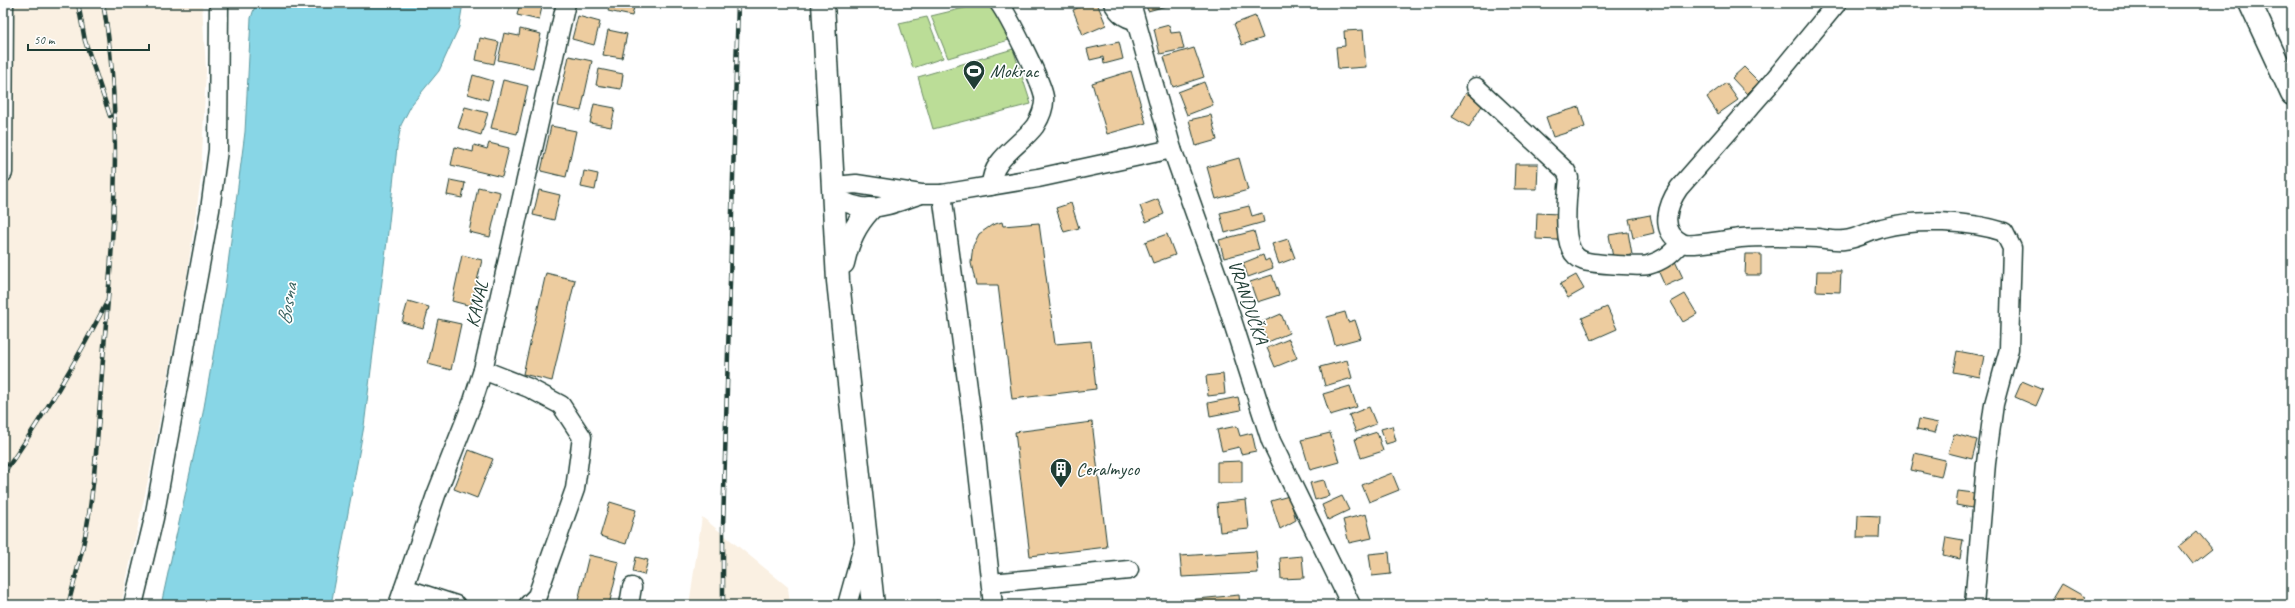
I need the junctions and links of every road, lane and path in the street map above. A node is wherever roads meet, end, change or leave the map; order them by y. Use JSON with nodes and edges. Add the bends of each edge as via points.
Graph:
{"nodes":[{"id":1,"x":4,"y":3,"type":"edge"},
{"id":2,"x":220,"y":3,"type":"edge"},
{"id":3,"x":566,"y":3,"type":"edge"},
{"id":4,"x":823,"y":3,"type":"edge"},
{"id":5,"x":999,"y":3,"type":"edge"},
{"id":6,"x":1112,"y":3,"type":"edge"},
{"id":7,"x":1131,"y":3,"type":"edge"},
{"id":8,"x":1837,"y":3,"type":"edge"},
{"id":9,"x":2250,"y":3,"type":"edge"},
{"id":10,"x":1135,"y":20,"type":"junction"},
{"id":11,"x":1476,"y":86,"type":"dead end"},
{"id":12,"x":2292,"y":94,"type":"edge"},
{"id":13,"x":1172,"y":149,"type":"junction"},
{"id":14,"x":3,"y":173,"type":"edge"},
{"id":15,"x":991,"y":186,"type":"junction"},
{"id":16,"x":834,"y":191,"type":"junction"},
{"id":17,"x":921,"y":194,"type":"junction"},
{"id":18,"x":942,"y":194,"type":"junction"},
{"id":19,"x":870,"y":209,"type":"junction"},
{"id":20,"x":1681,"y":243,"type":"junction"},
{"id":21,"x":838,"y":282,"type":"junction"},
{"id":22,"x":483,"y":370,"type":"junction"},
{"id":23,"x":865,"y":539,"type":"junction"},
{"id":24,"x":1129,"y":570,"type":"dead end"},
{"id":25,"x":991,"y":583,"type":"junction"},
{"id":26,"x":632,"y":587,"type":"dead end"},
{"id":27,"x":404,"y":588,"type":"junction"},
{"id":28,"x":133,"y":605,"type":"edge"},
{"id":29,"x":398,"y":605,"type":"edge"},
{"id":30,"x":456,"y":605,"type":"edge"},
{"id":31,"x":528,"y":605,"type":"edge"},
{"id":32,"x":629,"y":605,"type":"edge"},
{"id":33,"x":847,"y":605,"type":"edge"},
{"id":34,"x":873,"y":605,"type":"edge"},
{"id":35,"x":993,"y":605,"type":"edge"},
{"id":36,"x":1351,"y":605,"type":"edge"},
{"id":37,"x":1974,"y":605,"type":"edge"}],
"edges":[{"from":1,"to":14,"type":"street"},
{"from":2,"to":28,"type":"street","via":[[217,157],[210,210],[154,518]]},
{"from":3,"to":22,"type":"street","name":"KANAL"},
{"from":4,"to":16,"type":"main road"},
{"from":5,"to":15,"type":"street","via":[[1035,72],[1044,97],[1041,116],[998,164],[991,176]]},
{"from":6,"to":10,"type":"street","via":[[1126,18]]},
{"from":7,"to":10,"type":"street","name":"VRANDUČKA"},
{"from":8,"to":20,"type":"street","via":[[1670,201],[1666,217],[1671,232]]},
{"from":9,"to":12,"type":"main road"},
{"from":10,"to":13,"type":"street","name":"VRANDUČKA"},
{"from":11,"to":20,"type":"street","via":[[1566,171],[1569,178],[1567,233],[1575,256],[1582,261],[1593,263],[1646,265],[1671,254]]},
{"from":13,"to":15,"type":"street"},
{"from":13,"to":36,"type":"street","name":"VRANDUČKA","via":[[1224,295],[1271,441]]},
{"from":15,"to":18,"type":"street"},
{"from":16,"to":17,"type":"street","via":[[856,184]]},
{"from":16,"to":19,"type":"street","via":[[848,204]]},
{"from":16,"to":21,"type":"main road"},
{"from":17,"to":18,"type":"street"},
{"from":17,"to":19,"type":"street"},
{"from":18,"to":25,"type":"street"},
{"from":19,"to":21,"type":"main road","via":[[858,221],[852,233]]},
{"from":20,"to":37,"type":"street","via":[[1690,245],[1765,236],[1843,241],[1883,228],[1933,222],[1982,225],[2004,232],[2012,248],[2009,349],[1994,404],[1986,463]]},
{"from":21,"to":23,"type":"main road"},
{"from":22,"to":27,"type":"street","name":"KANAL"},
{"from":22,"to":31,"type":"street","via":[[529,388],[561,405],[582,437],[575,489],[537,596]]},
{"from":23,"to":33,"type":"street"},
{"from":23,"to":34,"type":"main road"},
{"from":24,"to":25,"type":"street"},
{"from":25,"to":35,"type":"street"},
{"from":26,"to":32,"type":"street"},
{"from":27,"to":29,"type":"street","name":"KANAL"},
{"from":27,"to":30,"type":"street"}]}
